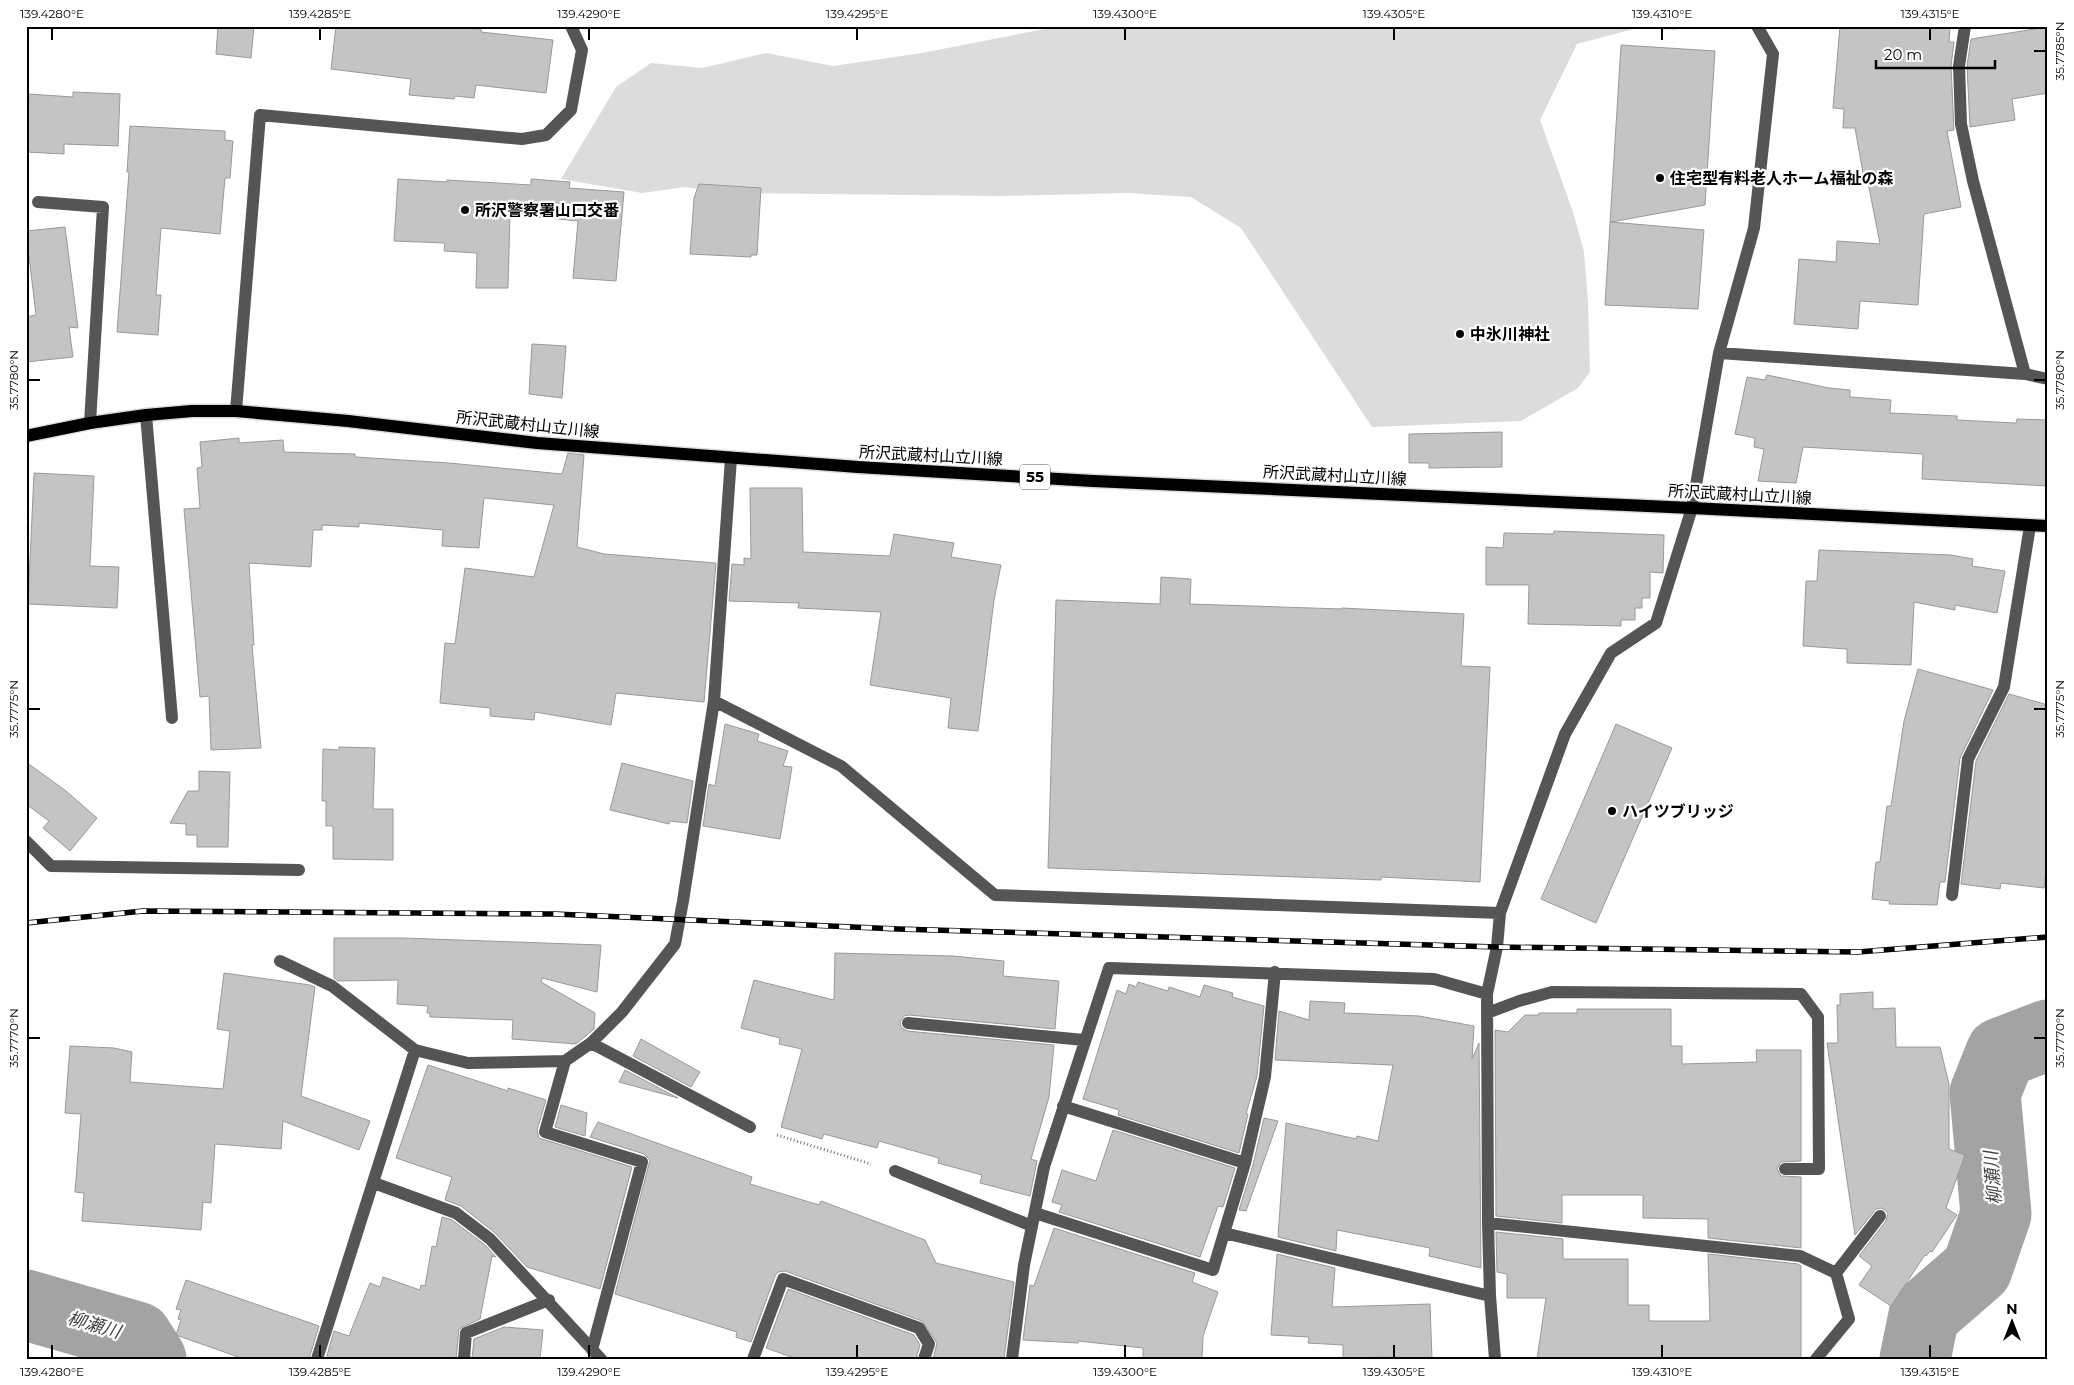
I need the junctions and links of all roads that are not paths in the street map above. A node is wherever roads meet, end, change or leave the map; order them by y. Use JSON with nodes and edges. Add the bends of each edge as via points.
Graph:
{"nodes":[{"id":1,"x":571,"y":26,"type":"edge"},
{"id":2,"x":1756,"y":26,"type":"edge"},
{"id":3,"x":1965,"y":26,"type":"edge"},
{"id":4,"x":38,"y":202,"type":"dead end"},
{"id":5,"x":1719,"y":354,"type":"junction"},
{"id":6,"x":2025,"y":374,"type":"junction"},
{"id":7,"x":2048,"y":379,"type":"edge"},
{"id":8,"x":236,"y":411,"type":"junction"},
{"id":9,"x":146,"y":415,"type":"junction"},
{"id":10,"x":90,"y":423,"type":"junction"},
{"id":11,"x":26,"y":436,"type":"edge"},
{"id":12,"x":731,"y":458,"type":"junction"},
{"id":13,"x":1692,"y":508,"type":"junction"},
{"id":14,"x":2030,"y":526,"type":"junction"},
{"id":15,"x":2048,"y":526,"type":"edge"},
{"id":16,"x":714,"y":701,"type":"junction"},
{"id":17,"x":172,"y":718,"type":"dead end"},
{"id":18,"x":26,"y":841,"type":"edge"},
{"id":19,"x":299,"y":870,"type":"dead end"},
{"id":20,"x":1952,"y":895,"type":"dead end"},
{"id":21,"x":1500,"y":912,"type":"junction"},
{"id":22,"x":280,"y":961,"type":"dead end"},
{"id":23,"x":1275,"y":972,"type":"junction"},
{"id":24,"x":1487,"y":994,"type":"junction"},
{"id":25,"x":1487,"y":1013,"type":"junction"},
{"id":26,"x":908,"y":1023,"type":"dead end"},
{"id":27,"x":1084,"y":1040,"type":"junction"},
{"id":28,"x":591,"y":1043,"type":"junction"},
{"id":29,"x":415,"y":1050,"type":"junction"},
{"id":30,"x":564,"y":1061,"type":"junction"},
{"id":31,"x":1063,"y":1106,"type":"junction"},
{"id":32,"x":750,"y":1127,"type":"road end"},
{"id":33,"x":1245,"y":1164,"type":"junction"},
{"id":34,"x":1785,"y":1169,"type":"dead end"},
{"id":35,"x":895,"y":1171,"type":"road end"},
{"id":36,"x":374,"y":1182,"type":"junction"},
{"id":37,"x":1035,"y":1213,"type":"junction"},
{"id":38,"x":1880,"y":1216,"type":"dead end"},
{"id":39,"x":1488,"y":1223,"type":"junction"},
{"id":40,"x":1032,"y":1226,"type":"junction"},
{"id":41,"x":1224,"y":1233,"type":"junction"},
{"id":42,"x":1836,"y":1273,"type":"junction"},
{"id":43,"x":1490,"y":1296,"type":"junction"},
{"id":44,"x":549,"y":1300,"type":"junction"},
{"id":45,"x":596,"y":1354,"type":"edge"},
{"id":46,"x":317,"y":1359,"type":"edge"},
{"id":47,"x":464,"y":1359,"type":"edge"},
{"id":48,"x":753,"y":1359,"type":"edge"},
{"id":49,"x":924,"y":1359,"type":"edge"},
{"id":50,"x":1012,"y":1359,"type":"edge"},
{"id":51,"x":1495,"y":1359,"type":"edge"},
{"id":52,"x":1816,"y":1359,"type":"edge"}],
"edges":[{"from":1,"to":8,"type":"street","via":[[582,50],[571,110],[546,135],[522,140],[260,115]]},
{"from":2,"to":5,"type":"street","via":[[1773,54],[1754,228]]},
{"from":3,"to":6,"type":"street","via":[[1959,66],[1961,124],[1973,181]]},
{"from":4,"to":10,"type":"street","via":[[103,207]]},
{"from":5,"to":6,"type":"street"},
{"from":5,"to":13,"type":"street"},
{"from":6,"to":7,"type":"street"},
{"from":8,"to":9,"type":"main road","name":"所沢武蔵村山立川線","number":"55"},
{"from":8,"to":12,"type":"main road","name":"所沢武蔵村山立川線","number":"55","via":[[537,443]]},
{"from":9,"to":10,"type":"main road","name":"所沢武蔵村山立川線","number":"55"},
{"from":9,"to":17,"type":"street"},
{"from":10,"to":11,"type":"main road","name":"所沢武蔵村山立川線","number":"55"},
{"from":12,"to":13,"type":"main road","name":"所沢武蔵村山立川線","number":"55","via":[[1083,480]]},
{"from":12,"to":16,"type":"street"},
{"from":13,"to":14,"type":"main road","name":"所沢武蔵村山立川線","number":"55"},
{"from":13,"to":21,"type":"street","via":[[1656,623],[1611,653],[1565,734]]},
{"from":14,"to":15,"type":"main road","name":"所沢武蔵村山立川線","number":"55"},
{"from":14,"to":20,"type":"street","via":[[2004,687],[1968,759]]},
{"from":16,"to":21,"type":"street","via":[[842,766],[995,895]]},
{"from":16,"to":28,"type":"street","via":[[674,944],[622,1012]]},
{"from":18,"to":19,"type":"street","via":[[51,866]]},
{"from":21,"to":24,"type":"street","via":[[1497,947]]},
{"from":22,"to":29,"type":"street","via":[[332,986]]},
{"from":23,"to":24,"type":"street","via":[[1434,979]]},
{"from":23,"to":27,"type":"street","via":[[1109,968]]},
{"from":23,"to":33,"type":"street","via":[[1265,1076]]},
{"from":24,"to":25,"type":"street"},
{"from":25,"to":34,"type":"street","via":[[1552,992],[1802,994],[1818,1017],[1819,1169]]},
{"from":25,"to":39,"type":"street"},
{"from":26,"to":27,"type":"street"},
{"from":27,"to":31,"type":"street"},
{"from":28,"to":30,"type":"street"},
{"from":28,"to":32,"type":"street"},
{"from":29,"to":30,"type":"street","via":[[468,1063]]},
{"from":29,"to":36,"type":"street"},
{"from":30,"to":45,"type":"street","via":[[545,1132],[642,1162]]},
{"from":31,"to":33,"type":"street"},
{"from":31,"to":37,"type":"street","via":[[1044,1167]]},
{"from":33,"to":41,"type":"street"},
{"from":35,"to":40,"type":"street"},
{"from":36,"to":44,"type":"street","via":[[456,1213],[490,1238]]},
{"from":36,"to":46,"type":"street"},
{"from":37,"to":40,"type":"street"},
{"from":37,"to":41,"type":"street","via":[[1213,1270]]},
{"from":38,"to":42,"type":"street"},
{"from":39,"to":42,"type":"street","via":[[1800,1256]]},
{"from":39,"to":43,"type":"street"},
{"from":40,"to":50,"type":"street"},
{"from":41,"to":43,"type":"street"},
{"from":42,"to":52,"type":"street","via":[[1849,1319]]},
{"from":43,"to":51,"type":"street"},
{"from":44,"to":45,"type":"street"},
{"from":44,"to":47,"type":"street","via":[[466,1333]]},
{"from":48,"to":49,"type":"street","via":[[783,1279],[919,1328],[929,1344]]}]}
